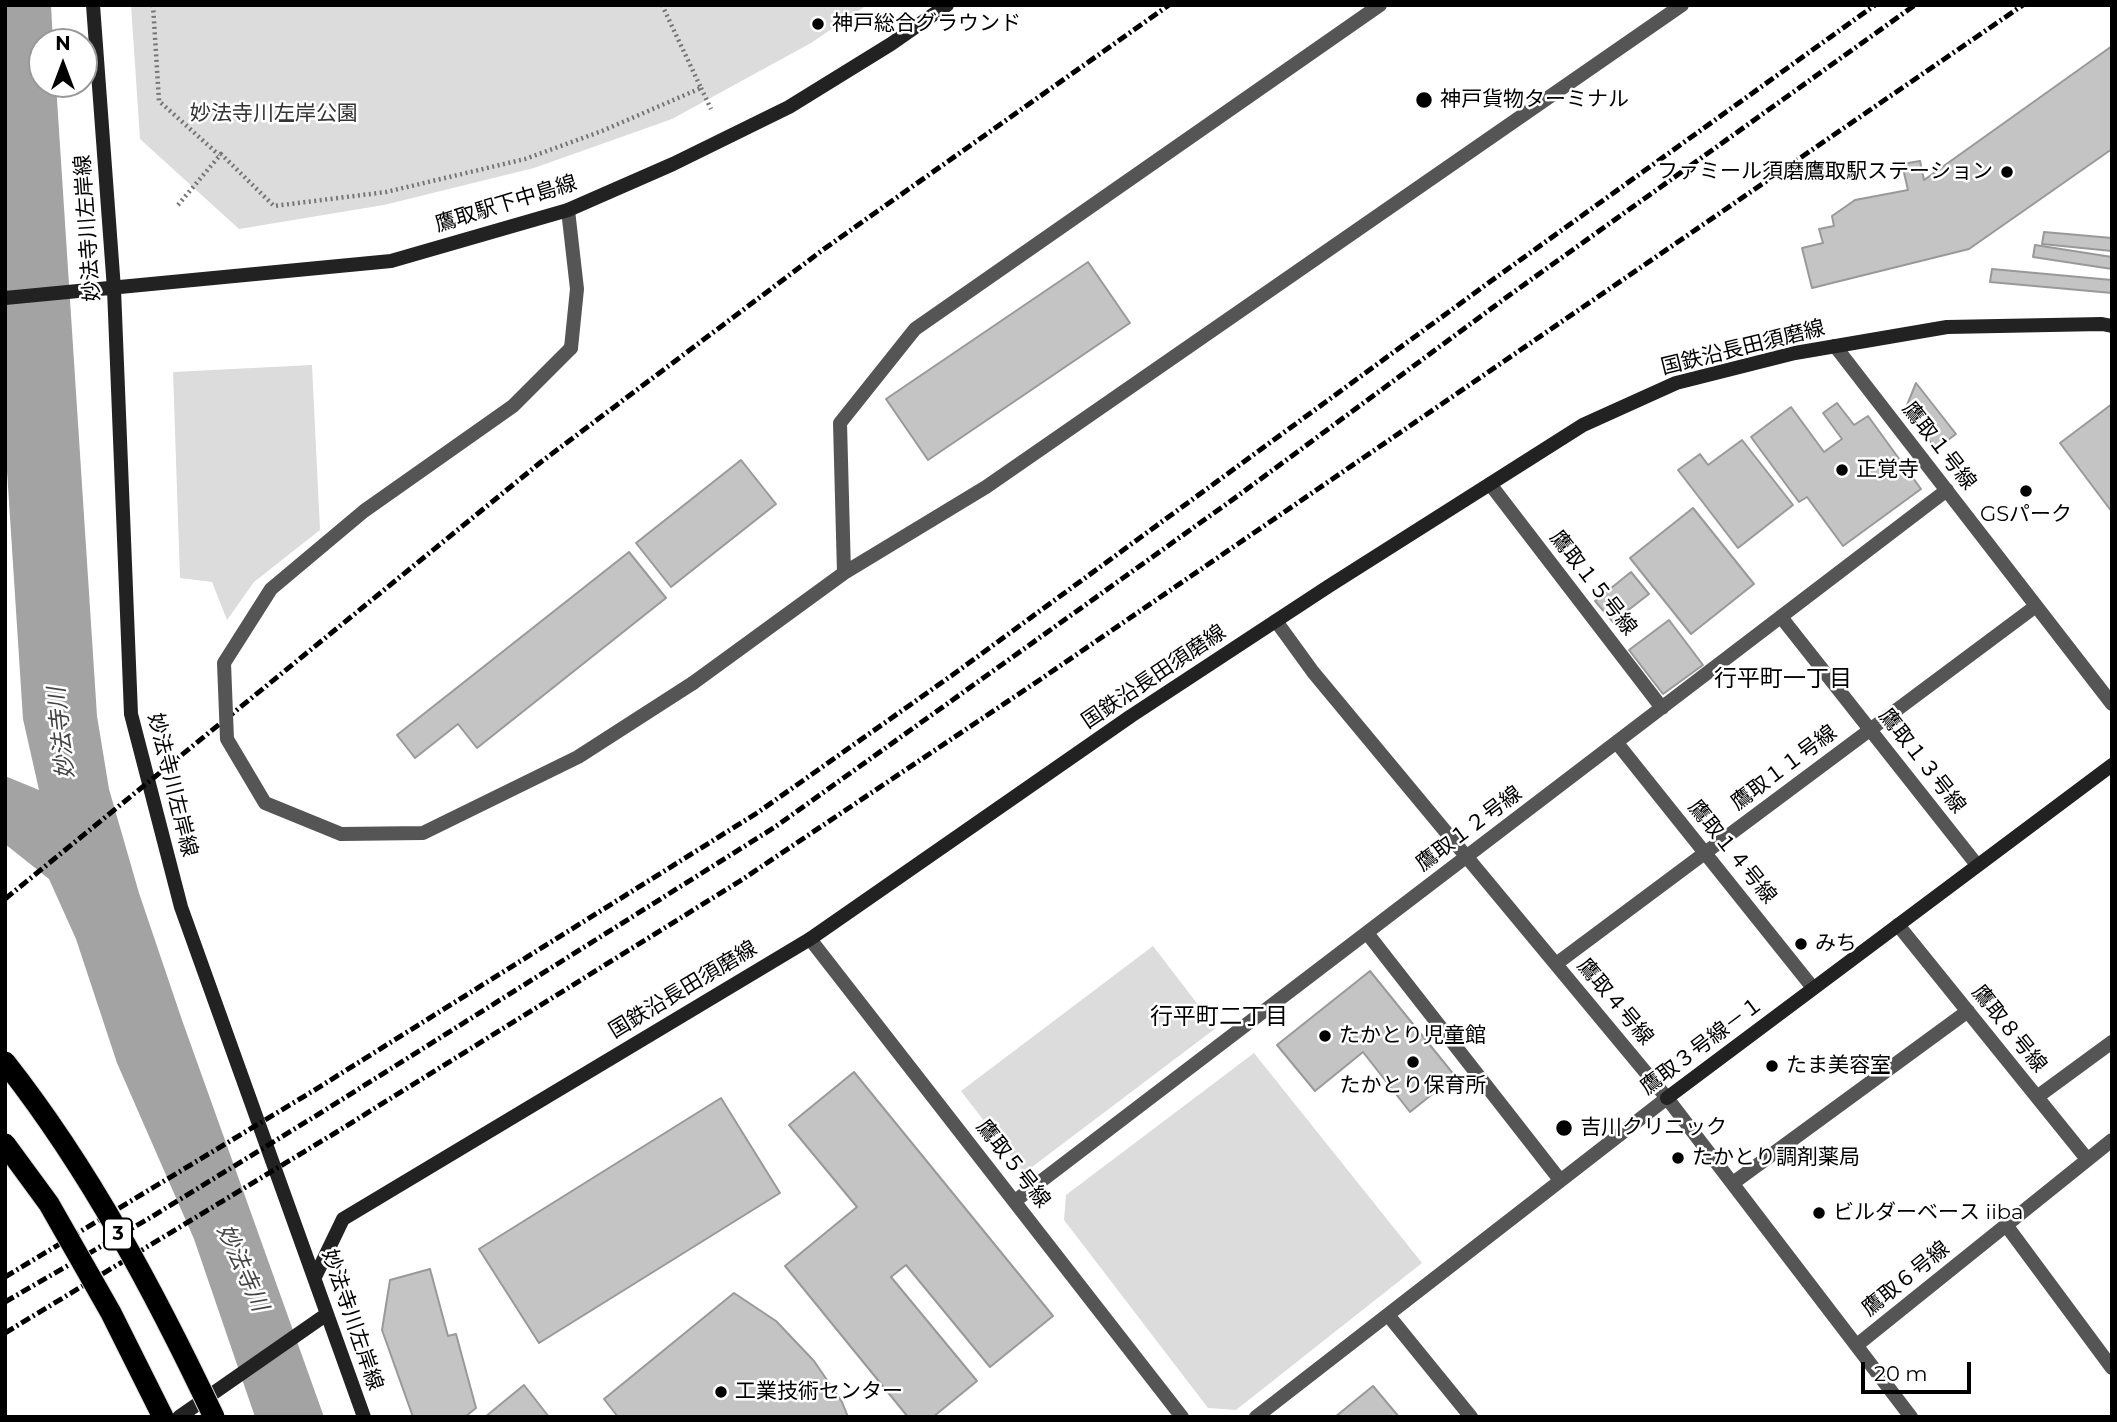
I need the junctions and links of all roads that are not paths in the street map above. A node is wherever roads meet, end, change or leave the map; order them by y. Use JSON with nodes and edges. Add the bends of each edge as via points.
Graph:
{"nodes":[{"id":1,"x":93,"y":5,"type":"edge"},
{"id":2,"x":947,"y":5,"type":"edge"},
{"id":3,"x":1380,"y":5,"type":"edge"},
{"id":4,"x":1682,"y":5,"type":"edge"},
{"id":5,"x":568,"y":210,"type":"junction"},
{"id":6,"x":114,"y":289,"type":"junction"},
{"id":7,"x":5,"y":298,"type":"edge"},
{"id":8,"x":2112,"y":326,"type":"edge"},
{"id":9,"x":1835,"y":346,"type":"junction"},
{"id":10,"x":1490,"y":484,"type":"junction"},
{"id":11,"x":1947,"y":491,"type":"junction"},
{"id":12,"x":844,"y":573,"type":"junction"},
{"id":13,"x":2036,"y":606,"type":"junction"},
{"id":14,"x":1781,"y":617,"type":"junction"},
{"id":15,"x":1276,"y":621,"type":"junction"},
{"id":16,"x":2112,"y":704,"type":"edge"},
{"id":17,"x":1662,"y":708,"type":"junction"},
{"id":18,"x":1871,"y":730,"type":"junction"},
{"id":19,"x":1617,"y":743,"type":"junction"},
{"id":20,"x":2112,"y":765,"type":"edge"},
{"id":21,"x":1705,"y":853,"type":"junction"},
{"id":22,"x":1467,"y":857,"type":"junction"},
{"id":23,"x":1978,"y":865,"type":"junction"},
{"id":24,"x":1898,"y":925,"type":"junction"},
{"id":25,"x":1367,"y":933,"type":"junction"},
{"id":26,"x":810,"y":939,"type":"junction"},
{"id":27,"x":1556,"y":964,"type":"junction"},
{"id":28,"x":1813,"y":988,"type":"junction"},
{"id":29,"x":1968,"y":1010,"type":"junction"},
{"id":30,"x":2112,"y":1042,"type":"edge"},
{"id":31,"x":5,"y":1062,"type":"edge"},
{"id":32,"x":2037,"y":1097,"type":"junction"},
{"id":33,"x":1667,"y":1098,"type":"junction"},
{"id":34,"x":2112,"y":1140,"type":"edge"},
{"id":35,"x":5,"y":1144,"type":"edge"},
{"id":36,"x":2087,"y":1159,"type":"junction"},
{"id":37,"x":1560,"y":1180,"type":"junction"},
{"id":38,"x":1733,"y":1184,"type":"junction"},
{"id":39,"x":1015,"y":1201,"type":"junction"},
{"id":40,"x":2006,"y":1224,"type":"junction"},
{"id":41,"x":315,"y":1277,"type":"junction"},
{"id":42,"x":327,"y":1314,"type":"junction"},
{"id":43,"x":1388,"y":1315,"type":"junction"},
{"id":44,"x":1857,"y":1345,"type":"junction"},
{"id":45,"x":2112,"y":1368,"type":"edge"},
{"id":46,"x":163,"y":1417,"type":"edge"},
{"id":47,"x":180,"y":1417,"type":"edge"},
{"id":48,"x":214,"y":1417,"type":"edge"},
{"id":49,"x":364,"y":1417,"type":"edge"},
{"id":50,"x":1182,"y":1417,"type":"edge"},
{"id":51,"x":1256,"y":1417,"type":"edge"},
{"id":52,"x":1471,"y":1417,"type":"edge"},
{"id":53,"x":1911,"y":1417,"type":"edge"}],
"edges":[{"from":1,"to":6,"type":"street","name":"妙法寺川左岸線"},
{"from":2,"to":5,"type":"street","name":"鷹取駅下中島線","via":[[789,107]]},
{"from":3,"to":12,"type":"street","via":[[915,329],[840,423]]},
{"from":4,"to":12,"type":"street","via":[[986,487]]},
{"from":5,"to":6,"type":"street","name":"鷹取駅下中島線","via":[[391,261]]},
{"from":5,"to":12,"type":"street","bridge":true,"via":[[577,289],[571,348],[513,407],[364,511],[271,589],[223,663],[227,740],[265,803],[341,834],[423,833],[578,757],[693,683]]},
{"from":6,"to":7,"type":"street","name":"鷹取駅下中島線"},
{"from":6,"to":41,"type":"street","name":"妙法寺川左岸線","via":[[131,714],[181,908]]},
{"from":8,"to":9,"type":"street","name":"国鉄沿長田須磨線","via":[[1947,327]]},
{"from":9,"to":10,"type":"street","name":"国鉄沿長田須磨線","via":[[1676,383],[1583,425]]},
{"from":9,"to":11,"type":"street","name":"鷹取１号線"},
{"from":10,"to":15,"type":"street","name":"国鉄沿長田須磨線"},
{"from":10,"to":17,"type":"street","name":"鷹取１５号線"},
{"from":11,"to":13,"type":"street","name":"鷹取１号線"},
{"from":11,"to":14,"type":"street","name":"鷹取１２号線"},
{"from":13,"to":16,"type":"street","name":"鷹取１号線"},
{"from":13,"to":18,"type":"street","name":"鷹取１１号線"},
{"from":14,"to":17,"type":"street","name":"鷹取１２号線"},
{"from":14,"to":18,"type":"street","name":"鷹取１３号線"},
{"from":15,"to":22,"type":"street","name":"鷹取４号線"},
{"from":15,"to":26,"type":"street","name":"国鉄沿長田須磨線"},
{"from":17,"to":19,"type":"street","name":"鷹取１２号線"},
{"from":18,"to":21,"type":"street","name":"鷹取１１号線"},
{"from":18,"to":23,"type":"street","name":"鷹取１３号線"},
{"from":19,"to":21,"type":"street","name":"鷹取１４号線"},
{"from":19,"to":22,"type":"street","name":"鷹取１２号線"},
{"from":20,"to":23,"type":"street","name":"鷹取３号線－１"},
{"from":21,"to":27,"type":"street","name":"鷹取１１号線"},
{"from":21,"to":28,"type":"street","name":"鷹取１４号線"},
{"from":22,"to":25,"type":"street","name":"鷹取１２号線"},
{"from":22,"to":27,"type":"street","name":"鷹取４号線"},
{"from":23,"to":24,"type":"street","name":"鷹取３号線－１"},
{"from":24,"to":28,"type":"street","name":"鷹取３号線－１"},
{"from":24,"to":29,"type":"street","name":"鷹取８号線"},
{"from":25,"to":37,"type":"street"},
{"from":25,"to":39,"type":"street","name":"鷹取１２号線"},
{"from":26,"to":39,"type":"street","name":"鷹取５号線"},
{"from":26,"to":41,"type":"street","name":"国鉄沿長田須磨線","via":[[343,1219]]},
{"from":27,"to":33,"type":"street","name":"鷹取４号線"},
{"from":28,"to":33,"type":"street","name":"鷹取３号線－１"},
{"from":29,"to":32,"type":"street","name":"鷹取８号線"},
{"from":29,"to":38,"type":"street"},
{"from":30,"to":32,"type":"street"},
{"from":31,"to":48,"type":"highway","number":"3","bridge":true,"via":[[83,1172]]},
{"from":32,"to":36,"type":"street","name":"鷹取８号線"},
{"from":33,"to":37,"type":"street","name":"鷹取３号線－１"},
{"from":33,"to":38,"type":"street","name":"鷹取４号線"},
{"from":34,"to":36,"type":"street","name":"鷹取６号線"},
{"from":35,"to":46,"type":"highway","number":"3","bridge":true,"via":[[63,1228]]},
{"from":36,"to":40,"type":"street","name":"鷹取６号線"},
{"from":37,"to":43,"type":"street","name":"鷹取３号線－１"},
{"from":38,"to":44,"type":"street","name":"鷹取４号線"},
{"from":39,"to":50,"type":"street","name":"鷹取５号線"},
{"from":40,"to":44,"type":"street","name":"鷹取６号線"},
{"from":40,"to":45,"type":"street"},
{"from":41,"to":42,"type":"street","name":"妙法寺川左岸線"},
{"from":42,"to":47,"type":"street"},
{"from":42,"to":49,"type":"street","name":"妙法寺川左岸線"},
{"from":43,"to":51,"type":"street","name":"鷹取３号線－１"},
{"from":43,"to":52,"type":"street"},
{"from":44,"to":53,"type":"street","name":"鷹取４号線"}]}
